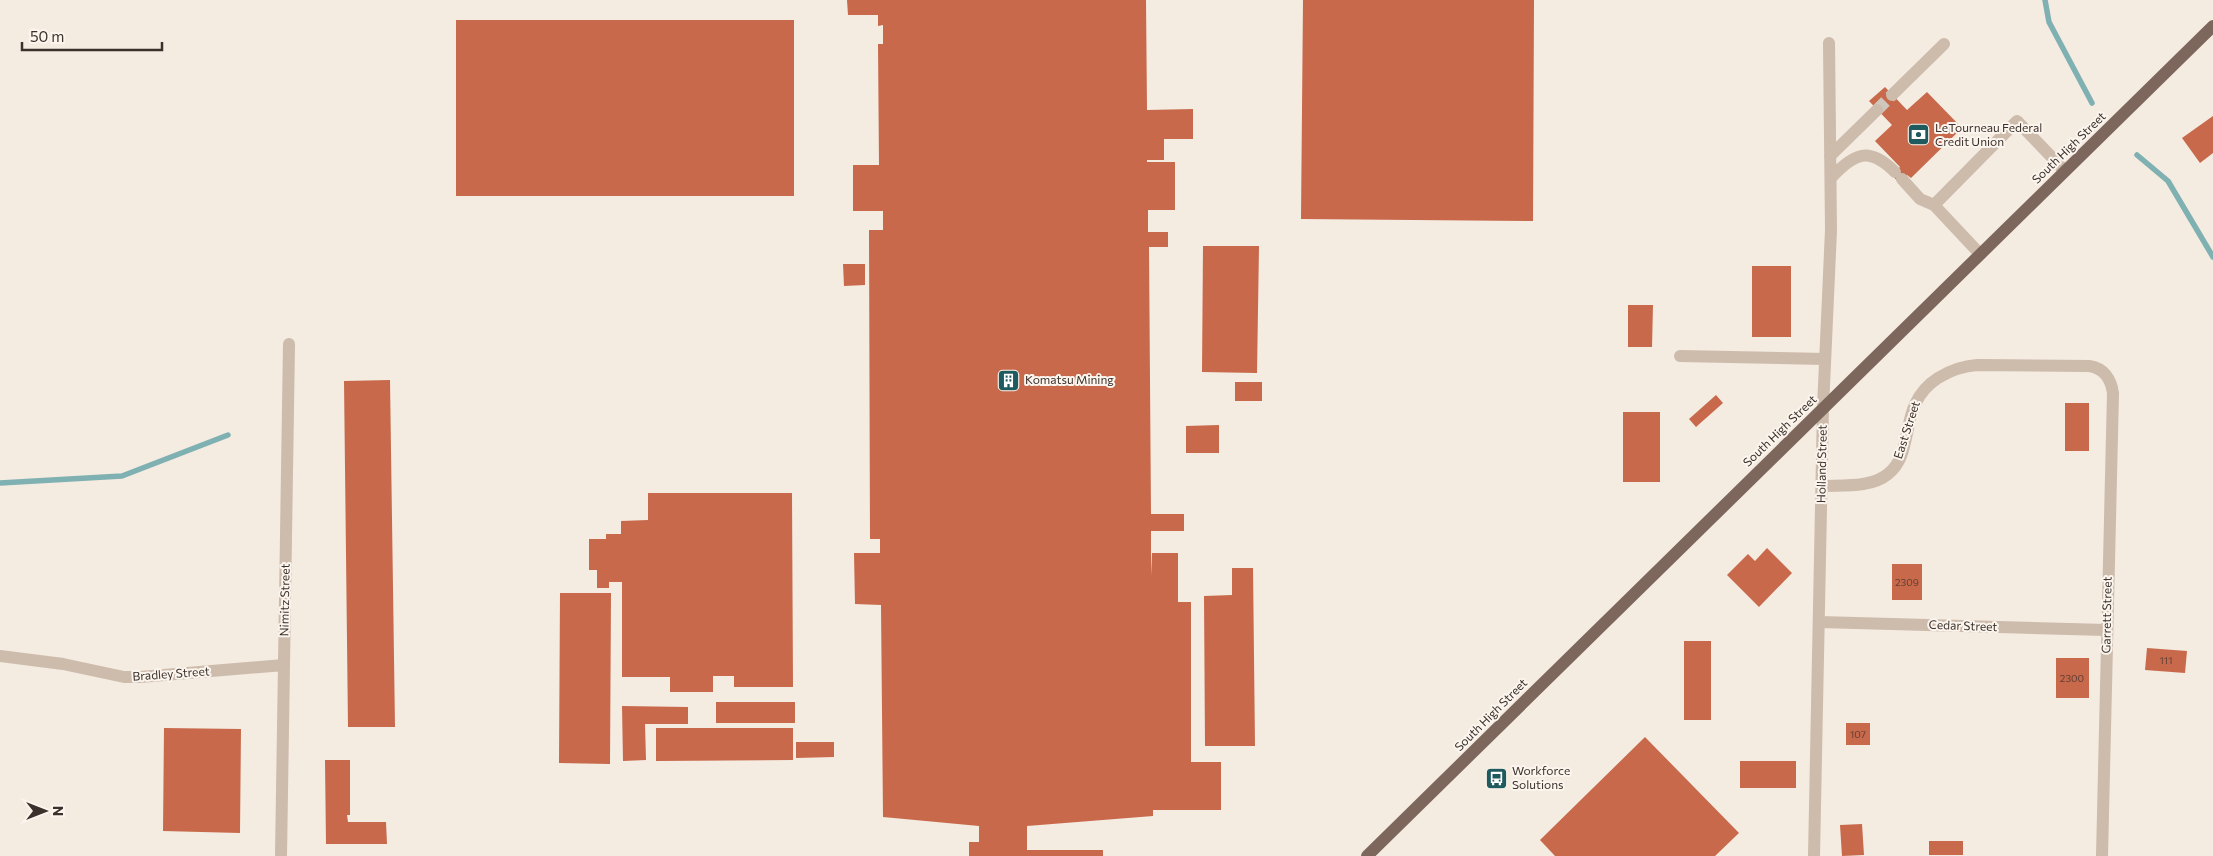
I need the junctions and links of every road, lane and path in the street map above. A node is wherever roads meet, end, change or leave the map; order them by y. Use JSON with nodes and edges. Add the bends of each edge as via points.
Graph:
{"nodes":[{"id":1,"x":2213,"y":26,"type":"edge"},
{"id":2,"x":1829,"y":43,"type":"dead end"},
{"id":3,"x":1944,"y":44,"type":"dead end"},
{"id":4,"x":1892,"y":95,"type":"tunnel mouth"},
{"id":5,"x":1877,"y":110,"type":"tunnel mouth"},
{"id":6,"x":1830,"y":156,"type":"junction"},
{"id":7,"x":2065,"y":171,"type":"junction"},
{"id":8,"x":1831,"y":178,"type":"junction"},
{"id":9,"x":1934,"y":205,"type":"junction"},
{"id":10,"x":1980,"y":254,"type":"junction"},
{"id":11,"x":289,"y":344,"type":"dead end"},
{"id":12,"x":1680,"y":356,"type":"dead end"},
{"id":13,"x":1825,"y":360,"type":"junction"},
{"id":14,"x":2107,"y":375,"type":"joint"},
{"id":15,"x":1823,"y":408,"type":"junction"},
{"id":16,"x":1822,"y":486,"type":"junction"},
{"id":17,"x":1820,"y":622,"type":"junction"},
{"id":18,"x":2106,"y":630,"type":"junction"},
{"id":19,"x":0,"y":656,"type":"edge"},
{"id":20,"x":284,"y":665,"type":"junction"},
{"id":21,"x":281,"y":856,"type":"edge"},
{"id":22,"x":1367,"y":856,"type":"edge"},
{"id":23,"x":1814,"y":856,"type":"edge"},
{"id":24,"x":2102,"y":856,"type":"edge"}],
"edges":[{"from":1,"to":7,"type":"main road","name":"South High Street"},
{"from":2,"to":6,"type":"street","name":"Holland Street"},
{"from":3,"to":4,"type":"street"},
{"from":5,"to":6,"type":"street"},
{"from":6,"to":8,"type":"street","name":"Holland Street"},
{"from":7,"to":9,"type":"street","via":[[2017,121]]},
{"from":7,"to":10,"type":"main road","name":"South High Street"},
{"from":8,"to":9,"type":"street","via":[[1855,156],[1877,157],[1920,199]]},
{"from":8,"to":13,"type":"street","name":"Holland Street"},
{"from":9,"to":10,"type":"street"},
{"from":10,"to":15,"type":"main road","name":"South High Street"},
{"from":11,"to":20,"type":"street","name":"Nimitz Street"},
{"from":12,"to":13,"type":"street"},
{"from":13,"to":15,"type":"street","name":"Holland Street"},
{"from":14,"to":16,"type":"street","name":"East Street","via":[[2089,366],[1959,367],[1937,379],[1921,393],[1912,410],[1902,452],[1889,473],[1865,483]]},
{"from":14,"to":18,"type":"street","name":"Garrett Street","via":[[2113,393]]},
{"from":15,"to":16,"type":"street","name":"Holland Street"},
{"from":15,"to":22,"type":"main road","name":"South High Street"},
{"from":16,"to":17,"type":"street","name":"Holland Street"},
{"from":17,"to":18,"type":"street","name":"Cedar Street"},
{"from":17,"to":23,"type":"street","name":"Holland Street"},
{"from":18,"to":24,"type":"street","name":"Garrett Street"},
{"from":19,"to":20,"type":"street","name":"Bradley Street","via":[[124,677]]},
{"from":20,"to":21,"type":"street","name":"Nimitz Street"}]}
